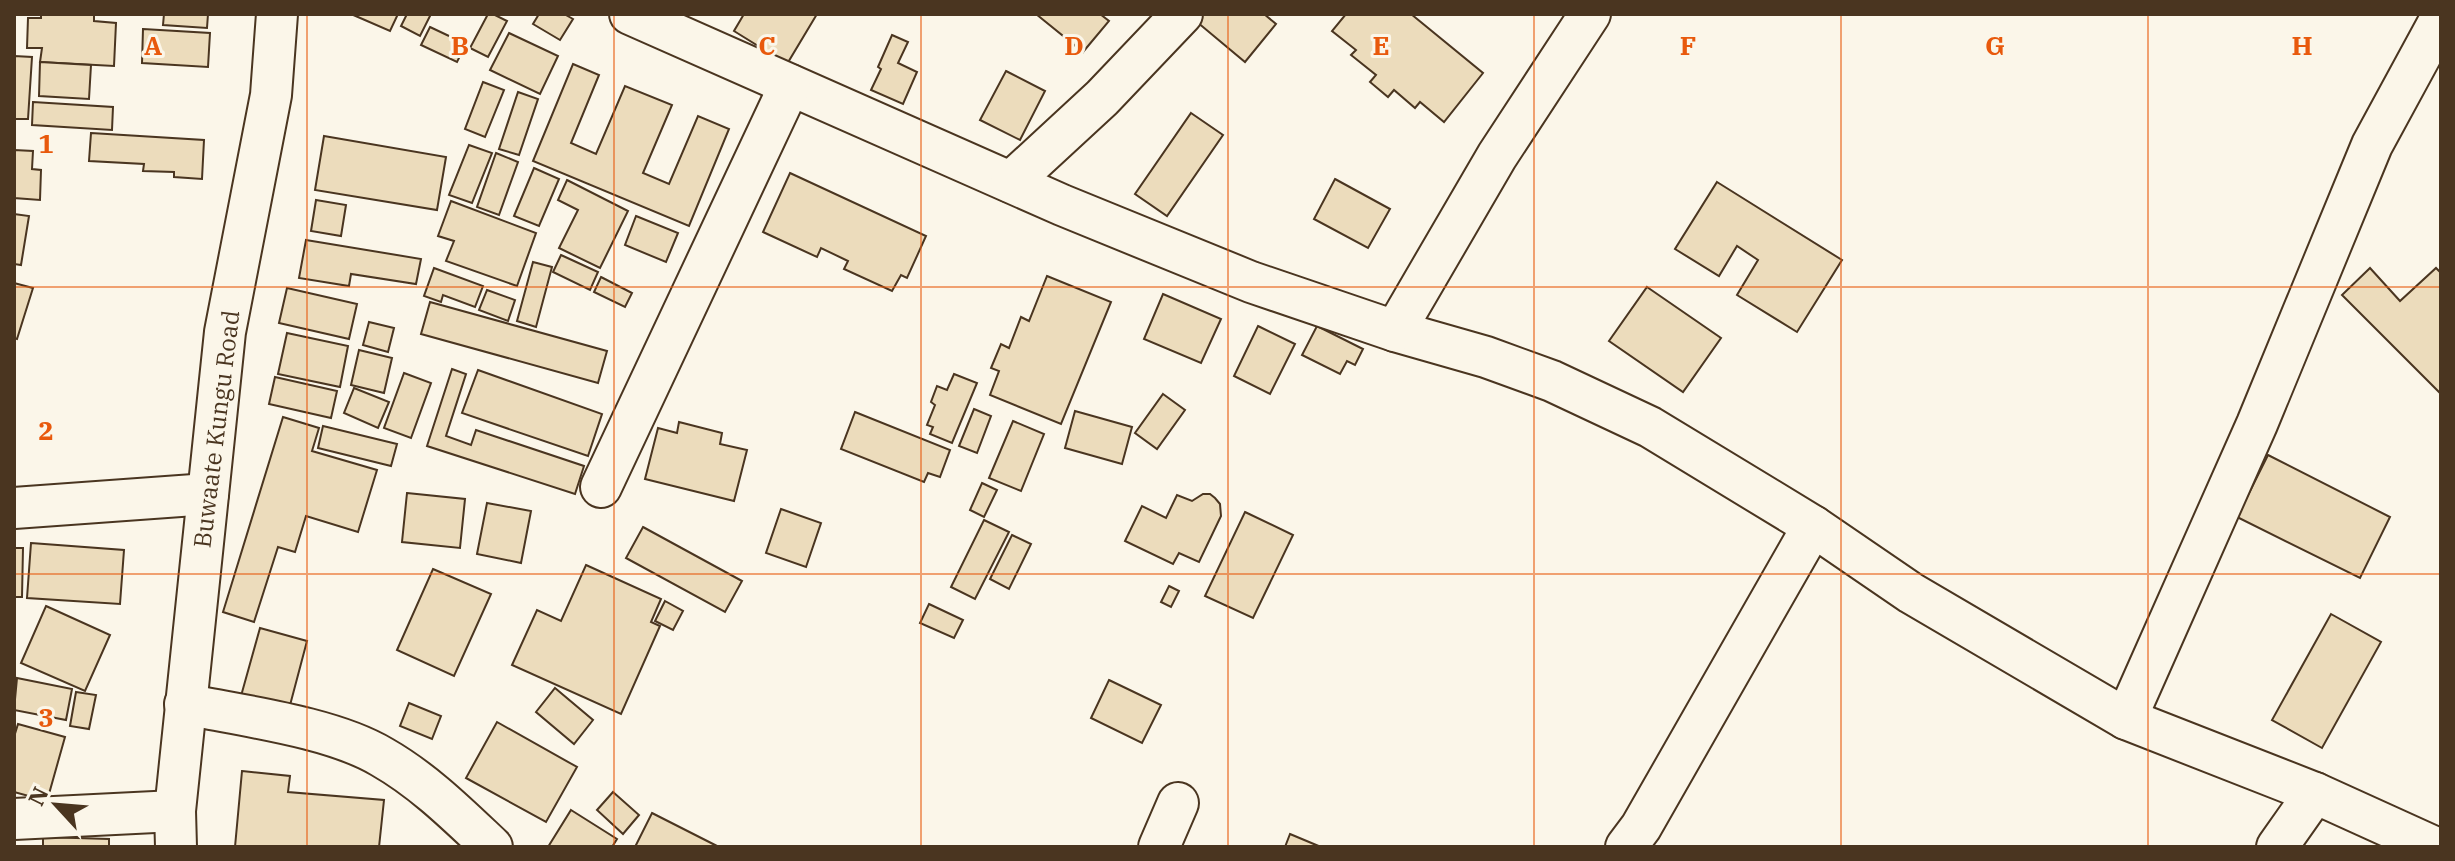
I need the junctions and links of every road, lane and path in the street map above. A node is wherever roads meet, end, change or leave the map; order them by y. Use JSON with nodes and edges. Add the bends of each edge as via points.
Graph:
{"nodes":[{"id":1,"x":277,"y":14,"type":"edge"},
{"id":2,"x":630,"y":14,"type":"edge"},
{"id":3,"x":1182,"y":14,"type":"edge"},
{"id":4,"x":1590,"y":14,"type":"edge"},
{"id":5,"x":2441,"y":18,"type":"edge"},
{"id":6,"x":790,"y":85,"type":"junction"},
{"id":7,"x":1011,"y":182,"type":"junction"},
{"id":8,"x":1395,"y":331,"type":"junction"},
{"id":9,"x":601,"y":487,"type":"dead end"},
{"id":10,"x":208,"y":494,"type":"junction"},
{"id":11,"x":14,"y":508,"type":"edge"},
{"id":12,"x":1813,"y":526,"type":"junction"},
{"id":13,"x":185,"y":704,"type":"junction"},
{"id":14,"x":2126,"y":719,"type":"junction"},
{"id":15,"x":2315,"y":793,"type":"junction"},
{"id":16,"x":1178,"y":803,"type":"dead end"},
{"id":17,"x":14,"y":819,"type":"edge"},
{"id":18,"x":175,"y":829,"type":"edge"},
{"id":19,"x":492,"y":847,"type":"edge"},
{"id":20,"x":1159,"y":847,"type":"edge"},
{"id":21,"x":1626,"y":847,"type":"edge"},
{"id":22,"x":2277,"y":847,"type":"edge"},
{"id":23,"x":2434,"y":847,"type":"edge"}],
"edges":[{"from":1,"to":10,"type":"street","name":"Buwaate Kungu Road","via":[[271,95],[225,332]]},
{"from":2,"to":6,"type":"street"},
{"from":3,"to":7,"type":"street"},
{"from":4,"to":8,"type":"street","via":[[1497,156]]},
{"from":5,"to":14,"type":"street","via":[[2372,145],[2257,424]]},
{"from":6,"to":7,"type":"street"},
{"from":6,"to":9,"type":"street"},
{"from":7,"to":8,"type":"street","via":[[1251,282]]},
{"from":8,"to":12,"type":"street","via":[[1552,381],[1650,427]]},
{"from":10,"to":11,"type":"street"},
{"from":10,"to":13,"type":"street","name":"Buwaate Kungu Road"},
{"from":12,"to":14,"type":"street","via":[[1911,593]]},
{"from":12,"to":21,"type":"street"},
{"from":13,"to":18,"type":"street","name":"Buwaate Kungu Road"},
{"from":13,"to":19,"type":"street","via":[[328,735],[381,756],[436,794]]},
{"from":14,"to":15,"type":"street"},
{"from":15,"to":22,"type":"street"},
{"from":15,"to":23,"type":"street"},
{"from":16,"to":20,"type":"street"},
{"from":17,"to":18,"type":"street"}]}
